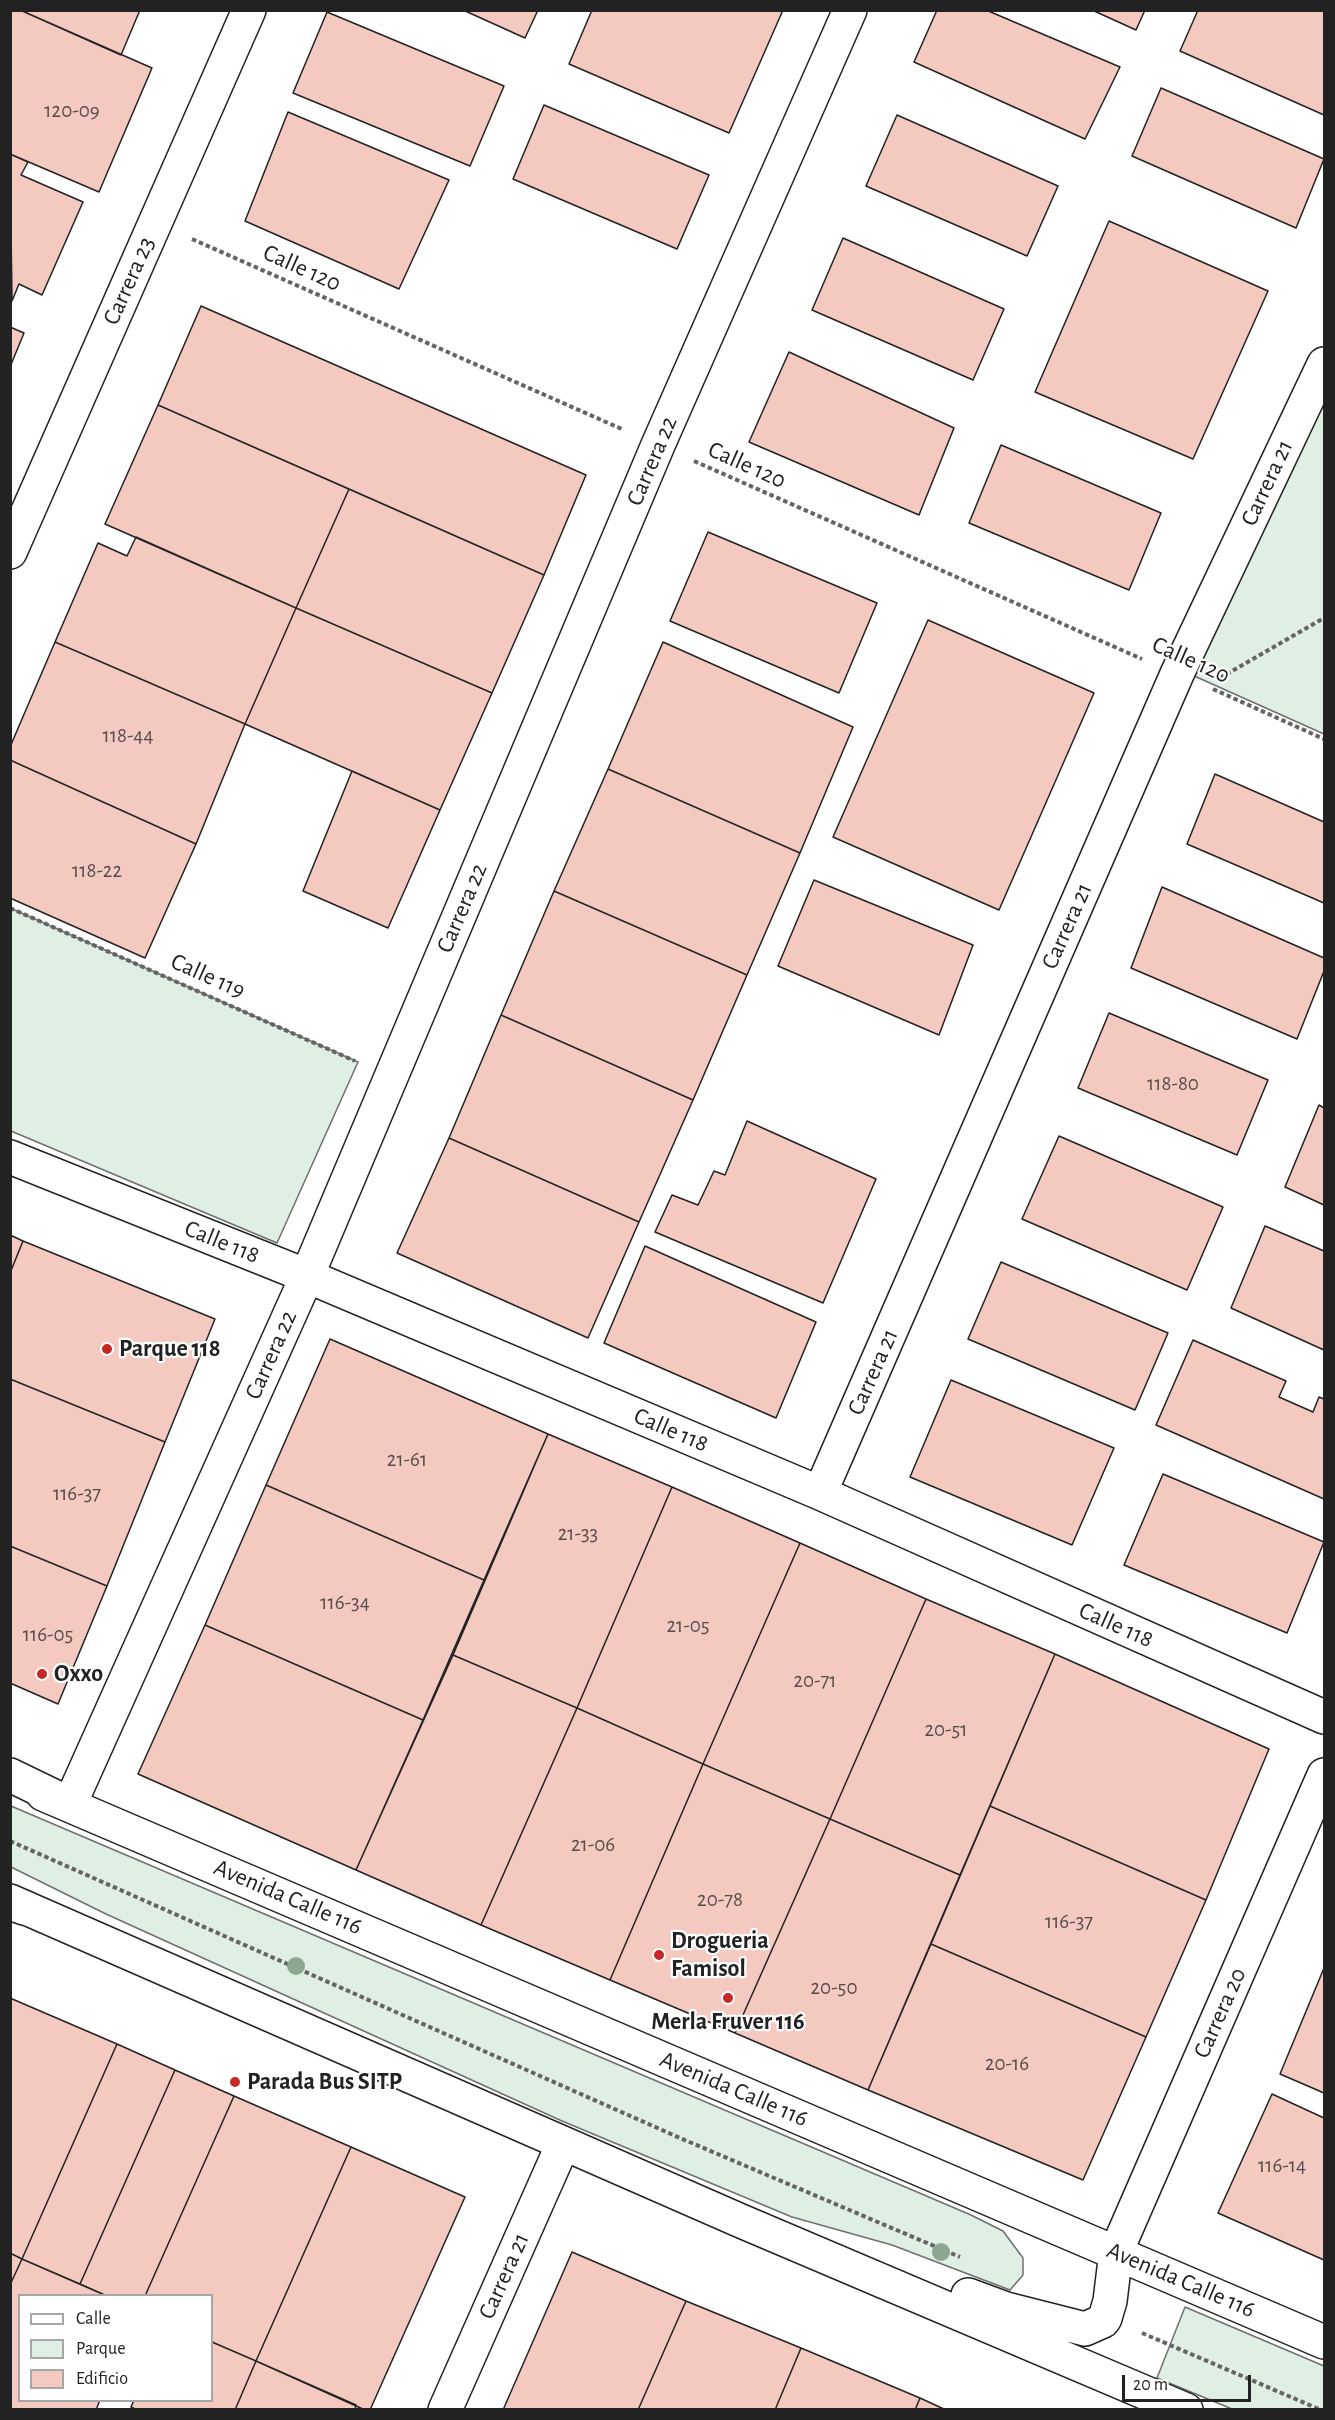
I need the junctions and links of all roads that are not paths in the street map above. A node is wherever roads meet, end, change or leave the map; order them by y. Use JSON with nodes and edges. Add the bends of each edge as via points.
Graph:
{"nodes":[{"id":1,"x":249,"y":10,"type":"edge"},
{"id":2,"x":850,"y":10,"type":"edge"},
{"id":3,"x":1324,"y":364,"type":"edge"},
{"id":4,"x":10,"y":552,"type":"edge"},
{"id":5,"x":10,"y":1157,"type":"edge"},
{"id":6,"x":307,"y":1276,"type":"junction"},
{"id":7,"x":820,"y":1493,"type":"junction"},
{"id":8,"x":1324,"y":1717,"type":"edge"},
{"id":9,"x":10,"y":1775,"type":"edge"},
{"id":10,"x":1324,"y":1775,"type":"edge"},
{"id":11,"x":10,"y":1782,"type":"edge"},
{"id":12,"x":70,"y":1804,"type":"junction"},
{"id":13,"x":15,"y":1904,"type":"edge"},
{"id":14,"x":563,"y":2144,"type":"junction"},
{"id":15,"x":741,"y":2221,"type":"junction"},
{"id":16,"x":1116,"y":2252,"type":"junction"},
{"id":17,"x":1324,"y":2342,"type":"edge"},
{"id":18,"x":445,"y":2409,"type":"edge"},
{"id":19,"x":1186,"y":2409,"type":"edge"}],
"edges":[{"from":1,"to":4,"type":"main road","name":"Carrera 23"},
{"from":2,"to":6,"type":"main road","name":"Carrera 22","via":[[658,445]]},
{"from":3,"to":7,"type":"main road","name":"Carrera 21","via":[[1191,680]]},
{"from":5,"to":6,"type":"main road","name":"Calle 118"},
{"from":6,"to":7,"type":"main road","name":"Calle 118"},
{"from":6,"to":12,"type":"main road","name":"Carrera 22"},
{"from":7,"to":8,"type":"main road","name":"Calle 118"},
{"from":9,"to":12,"type":"main road"},
{"from":10,"to":16,"type":"main road","name":"Carrera 20"},
{"from":11,"to":12,"type":"main road","name":"Avenida Calle 116"},
{"from":12,"to":16,"type":"main road","name":"Avenida Calle 116"},
{"from":13,"to":14,"type":"main road"},
{"from":14,"to":15,"type":"main road"},
{"from":14,"to":18,"type":"main road","name":"Carrera 21"},
{"from":15,"to":16,"type":"main road","name":"Carrera 20","via":[[1006,2309],[1085,2329],[1105,2318]]},
{"from":15,"to":19,"type":"main road"},
{"from":16,"to":17,"type":"main road","name":"Avenida Calle 116"}]}
